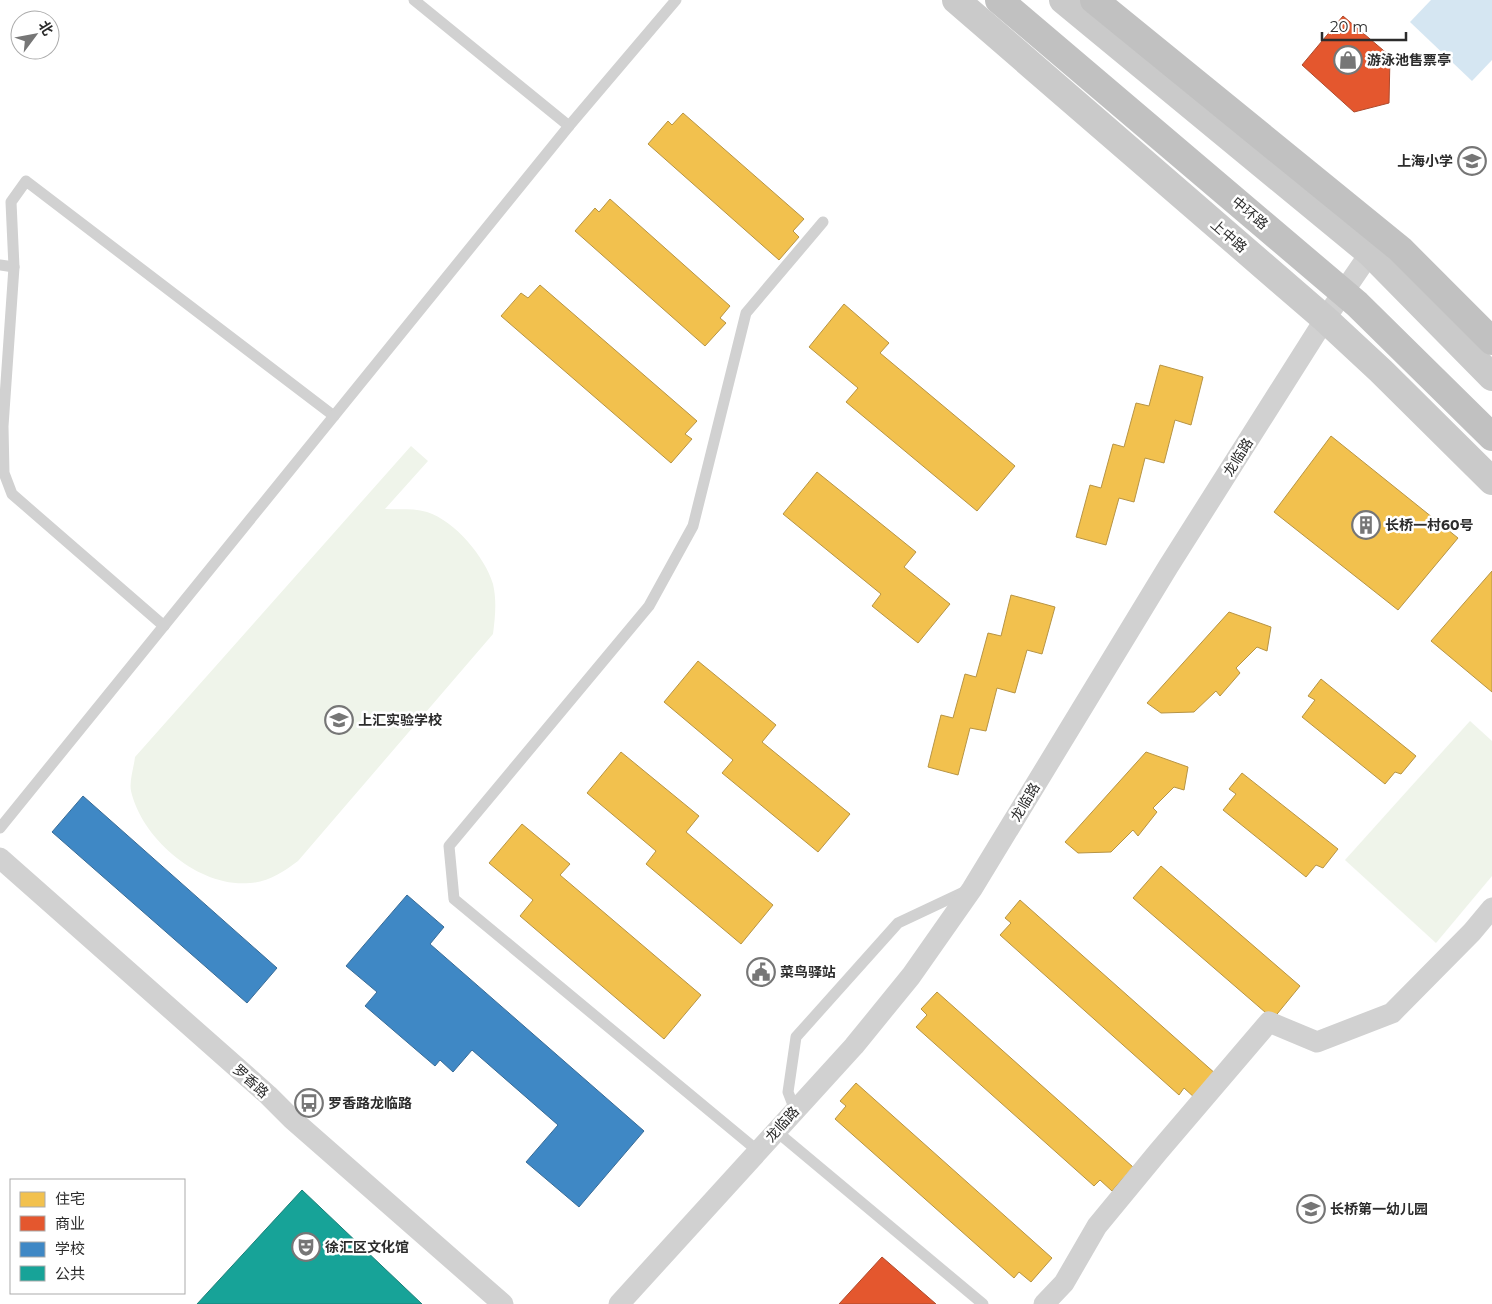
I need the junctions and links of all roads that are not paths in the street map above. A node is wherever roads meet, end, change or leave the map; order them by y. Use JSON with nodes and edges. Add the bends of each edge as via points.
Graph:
{"nodes":[{"id":1,"x":414,"y":0,"type":"edge"},
{"id":2,"x":676,"y":0,"type":"edge"},
{"id":3,"x":956,"y":0,"type":"edge"},
{"id":4,"x":999,"y":0,"type":"edge"},
{"id":5,"x":1063,"y":0,"type":"edge"},
{"id":6,"x":1114,"y":0,"type":"edge"},
{"id":7,"x":1094,"y":12,"type":"edge"},
{"id":8,"x":570,"y":126,"type":"junction"},
{"id":9,"x":823,"y":222,"type":"dead end"},
{"id":10,"x":1370,"y":253,"type":"junction"},
{"id":11,"x":0,"y":265,"type":"edge"},
{"id":12,"x":14,"y":267,"type":"junction"},
{"id":13,"x":1325,"y":319,"type":"junction"},
{"id":14,"x":1492,"y":340,"type":"edge"},
{"id":15,"x":1492,"y":377,"type":"edge"},
{"id":16,"x":334,"y":416,"type":"junction"},
{"id":17,"x":1492,"y":437,"type":"edge"},
{"id":18,"x":1492,"y":481,"type":"edge"},
{"id":19,"x":164,"y":626,"type":"junction"},
{"id":20,"x":0,"y":828,"type":"edge"},
{"id":21,"x":0,"y":858,"type":"edge"},
{"id":22,"x":972,"y":888,"type":"junction"},
{"id":23,"x":1492,"y":908,"type":"edge"},
{"id":24,"x":795,"y":1110,"type":"junction"},
{"id":25,"x":776,"y":1131,"type":"junction"},
{"id":26,"x":758,"y":1151,"type":"junction"},
{"id":27,"x":503,"y":1304,"type":"edge"},
{"id":28,"x":619,"y":1304,"type":"edge"},
{"id":29,"x":983,"y":1304,"type":"edge"},
{"id":30,"x":1044,"y":1304,"type":"edge"}],
"edges":[{"from":1,"to":8,"type":"lane"},
{"from":2,"to":8,"type":"lane"},
{"from":3,"to":13,"type":"main road","name":"上中路"},
{"from":4,"to":17,"type":"highway","name":"中环路","bridge":true,"via":[[1357,304]]},
{"from":5,"to":7,"type":"main road"},
{"from":6,"to":7,"type":"lane"},
{"from":7,"to":10,"type":"main road"},
{"from":7,"to":14,"type":"highway","bridge":true,"via":[[1400,249]]},
{"from":8,"to":16,"type":"lane"},
{"from":9,"to":26,"type":"lane","via":[[746,313],[693,526],[649,606],[449,846],[454,899]]},
{"from":10,"to":13,"type":"street","name":"龙临路"},
{"from":10,"to":15,"type":"main road"},
{"from":11,"to":12,"type":"lane"},
{"from":12,"to":16,"type":"lane","via":[[11,202],[26,181]]},
{"from":12,"to":19,"type":"lane","via":[[3,426],[4,473],[12,494]]},
{"from":13,"to":18,"type":"main road","name":"上中路"},
{"from":13,"to":22,"type":"street","name":"龙临路"},
{"from":16,"to":19,"type":"lane"},
{"from":19,"to":20,"type":"lane"},
{"from":21,"to":27,"type":"street","name":"罗香路"},
{"from":22,"to":24,"type":"street","name":"龙临路","via":[[911,976],[854,1046]]},
{"from":22,"to":24,"type":"lane","via":[[898,923],[796,1037],[788,1092]]},
{"from":23,"to":30,"type":"street","via":[[1392,1013],[1317,1042],[1269,1022],[1097,1226],[1064,1284]]},
{"from":24,"to":25,"type":"street","name":"龙临路"},
{"from":25,"to":26,"type":"street","name":"龙临路"},
{"from":25,"to":29,"type":"lane"},
{"from":26,"to":28,"type":"street","name":"龙临路"}]}
